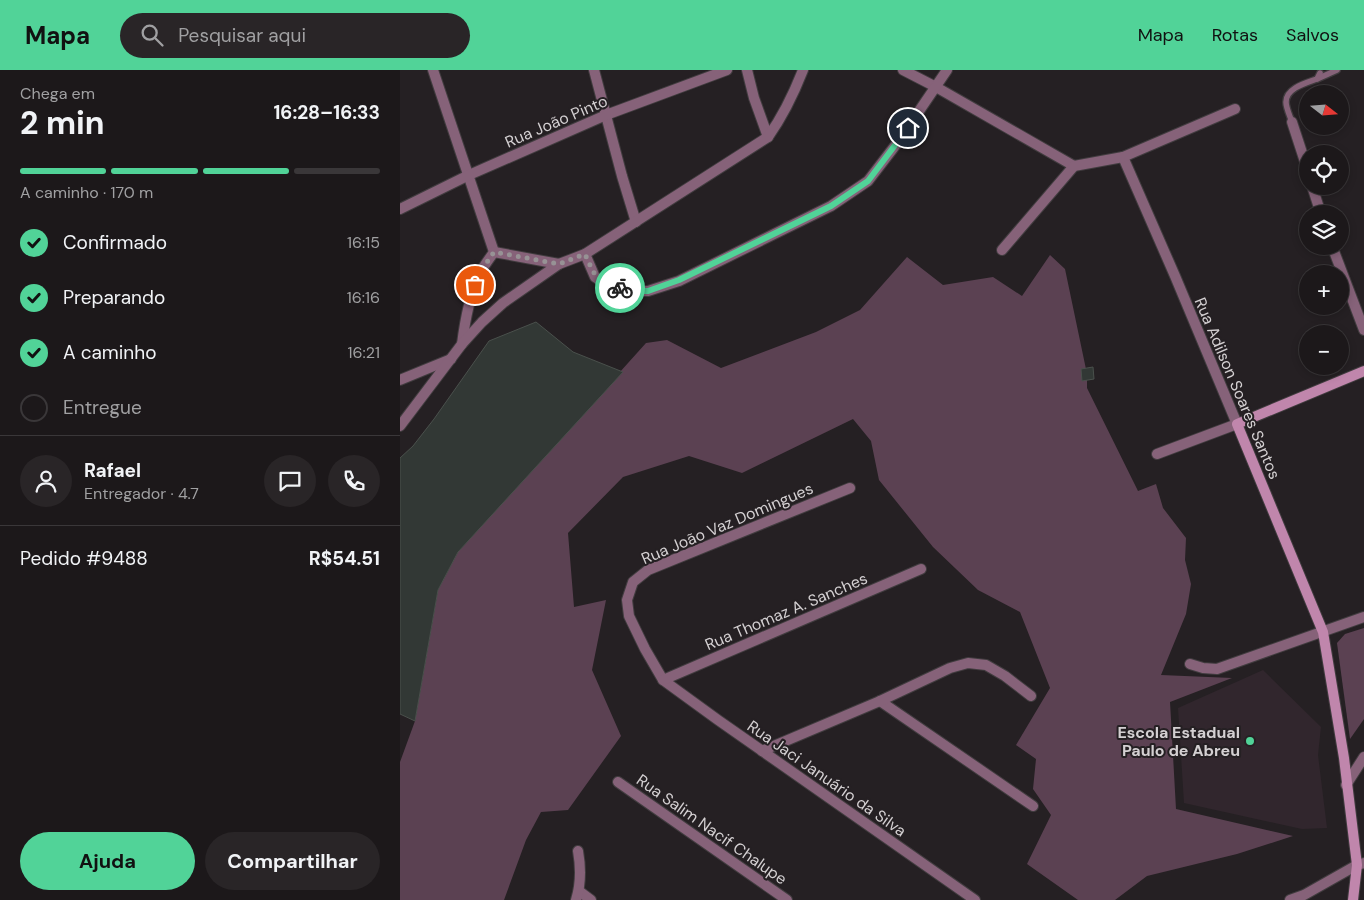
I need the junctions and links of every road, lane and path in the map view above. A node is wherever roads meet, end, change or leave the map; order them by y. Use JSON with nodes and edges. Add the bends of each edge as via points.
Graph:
{"nodes":[{"id":1,"x":433,"y":70,"type":"edge"},
{"id":2,"x":594,"y":70,"type":"edge"},
{"id":3,"x":727,"y":70,"type":"edge"},
{"id":4,"x":747,"y":70,"type":"edge"},
{"id":5,"x":803,"y":70,"type":"edge"},
{"id":6,"x":903,"y":70,"type":"edge"},
{"id":7,"x":948,"y":70,"type":"edge"},
{"id":8,"x":1336,"y":70,"type":"edge"},
{"id":9,"x":936,"y":87,"type":"junction"},
{"id":10,"x":1235,"y":109,"type":"dead end"},
{"id":11,"x":606,"y":115,"type":"junction"},
{"id":12,"x":1292,"y":122,"type":"joint"},
{"id":13,"x":768,"y":137,"type":"junction"},
{"id":14,"x":1300,"y":145,"type":"edge"},
{"id":15,"x":1123,"y":157,"type":"junction"},
{"id":16,"x":1074,"y":166,"type":"junction"},
{"id":17,"x":469,"y":175,"type":"junction"},
{"id":18,"x":400,"y":209,"type":"edge"},
{"id":19,"x":636,"y":222,"type":"junction"},
{"id":20,"x":1002,"y":250,"type":"dead end"},
{"id":21,"x":494,"y":252,"type":"junction"},
{"id":22,"x":585,"y":254,"type":"junction"},
{"id":23,"x":1335,"y":255,"type":"edge"},
{"id":24,"x":559,"y":264,"type":"junction"},
{"id":25,"x":1364,"y":330,"type":"edge"},
{"id":26,"x":462,"y":344,"type":"junction"},
{"id":27,"x":452,"y":358,"type":"junction"},
{"id":28,"x":1364,"y":371,"type":"edge"},
{"id":29,"x":400,"y":380,"type":"edge"},
{"id":30,"x":1237,"y":424,"type":"junction"},
{"id":31,"x":400,"y":426,"type":"edge"},
{"id":32,"x":1157,"y":454,"type":"dead end"},
{"id":33,"x":850,"y":488,"type":"dead end"},
{"id":34,"x":921,"y":569,"type":"dead end"},
{"id":35,"x":1364,"y":617,"type":"edge"},
{"id":36,"x":1323,"y":632,"type":"junction"},
{"id":37,"x":1190,"y":664,"type":"dead end"},
{"id":38,"x":663,"y":680,"type":"junction"},
{"id":39,"x":1030,"y":696,"type":"dead end"},
{"id":40,"x":880,"y":701,"type":"junction"},
{"id":41,"x":762,"y":750,"type":"junction"},
{"id":42,"x":1364,"y":758,"type":"edge"},
{"id":43,"x":618,"y":782,"type":"dead end"},
{"id":44,"x":1346,"y":785,"type":"junction"},
{"id":45,"x":1033,"y":806,"type":"dead end"},
{"id":46,"x":578,"y":851,"type":"dead end"},
{"id":47,"x":1361,"y":864,"type":"edge"},
{"id":48,"x":577,"y":896,"type":"edge"},
{"id":49,"x":591,"y":900,"type":"edge"},
{"id":50,"x":787,"y":900,"type":"edge"},
{"id":51,"x":975,"y":900,"type":"edge"},
{"id":52,"x":1290,"y":900,"type":"edge"},
{"id":53,"x":1353,"y":900,"type":"edge"}],
"edges":[{"from":1,"to":17,"type":"street"},
{"from":2,"to":11,"type":"street"},
{"from":3,"to":11,"type":"street","name":"Rua João Pinto"},
{"from":4,"to":13,"type":"street"},
{"from":5,"to":13,"type":"street"},
{"from":6,"to":9,"type":"street"},
{"from":7,"to":9,"type":"street"},
{"from":8,"to":12,"type":"lane","via":[[1318,76],[1288,94],[1286,102]]},
{"from":9,"to":16,"type":"street"},
{"from":9,"to":22,"type":"street","via":[[868,181],[831,206],[679,280],[648,291],[630,291],[607,285],[595,277]]},
{"from":10,"to":15,"type":"street"},
{"from":11,"to":17,"type":"street","name":"Rua João Pinto"},
{"from":11,"to":19,"type":"street"},
{"from":12,"to":14,"type":"street"},
{"from":13,"to":19,"type":"street"},
{"from":15,"to":16,"type":"street"},
{"from":15,"to":30,"type":"street","name":"Rua Adilson Soares Santos"},
{"from":16,"to":20,"type":"street"},
{"from":17,"to":18,"type":"street","name":"Rua João Pinto"},
{"from":17,"to":21,"type":"street"},
{"from":19,"to":22,"type":"street"},
{"from":21,"to":24,"type":"street"},
{"from":21,"to":26,"type":"street","via":[[479,274],[471,296]]},
{"from":22,"to":24,"type":"street"},
{"from":23,"to":25,"type":"street"},
{"from":24,"to":26,"type":"street","via":[[503,303]]},
{"from":26,"to":27,"type":"street"},
{"from":27,"to":29,"type":"street"},
{"from":27,"to":31,"type":"street"},
{"from":28,"to":30,"type":"street"},
{"from":30,"to":32,"type":"street"},
{"from":30,"to":36,"type":"street","name":"Rua Adilson Soares Santos"},
{"from":33,"to":38,"type":"street","name":"Rua João Vaz Domingues","via":[[648,570],[633,582],[627,600],[629,616]]},
{"from":34,"to":38,"type":"street","name":"Rua Thomaz A. Sanches"},
{"from":35,"to":36,"type":"street"},
{"from":36,"to":37,"type":"street","via":[[1217,669]]},
{"from":36,"to":44,"type":"street","name":"Rua Adilson Soares Santos"},
{"from":38,"to":41,"type":"street","name":"Rua Jaci Januário da Silva"},
{"from":39,"to":40,"type":"street","via":[[986,665],[968,663],[950,668]]},
{"from":40,"to":41,"type":"street"},
{"from":40,"to":45,"type":"street"},
{"from":41,"to":51,"type":"street","name":"Rua Jaci Januário da Silva"},
{"from":42,"to":44,"type":"street"},
{"from":43,"to":50,"type":"street","name":"Rua Salim Nacif Chalupe"},
{"from":44,"to":47,"type":"street","name":"Rua Adilson Soares Santos"},
{"from":46,"to":48,"type":"street"},
{"from":47,"to":52,"type":"street"},
{"from":47,"to":53,"type":"street","name":"Rua Adilson Soares Santos"},
{"from":48,"to":49,"type":"street"}]}
